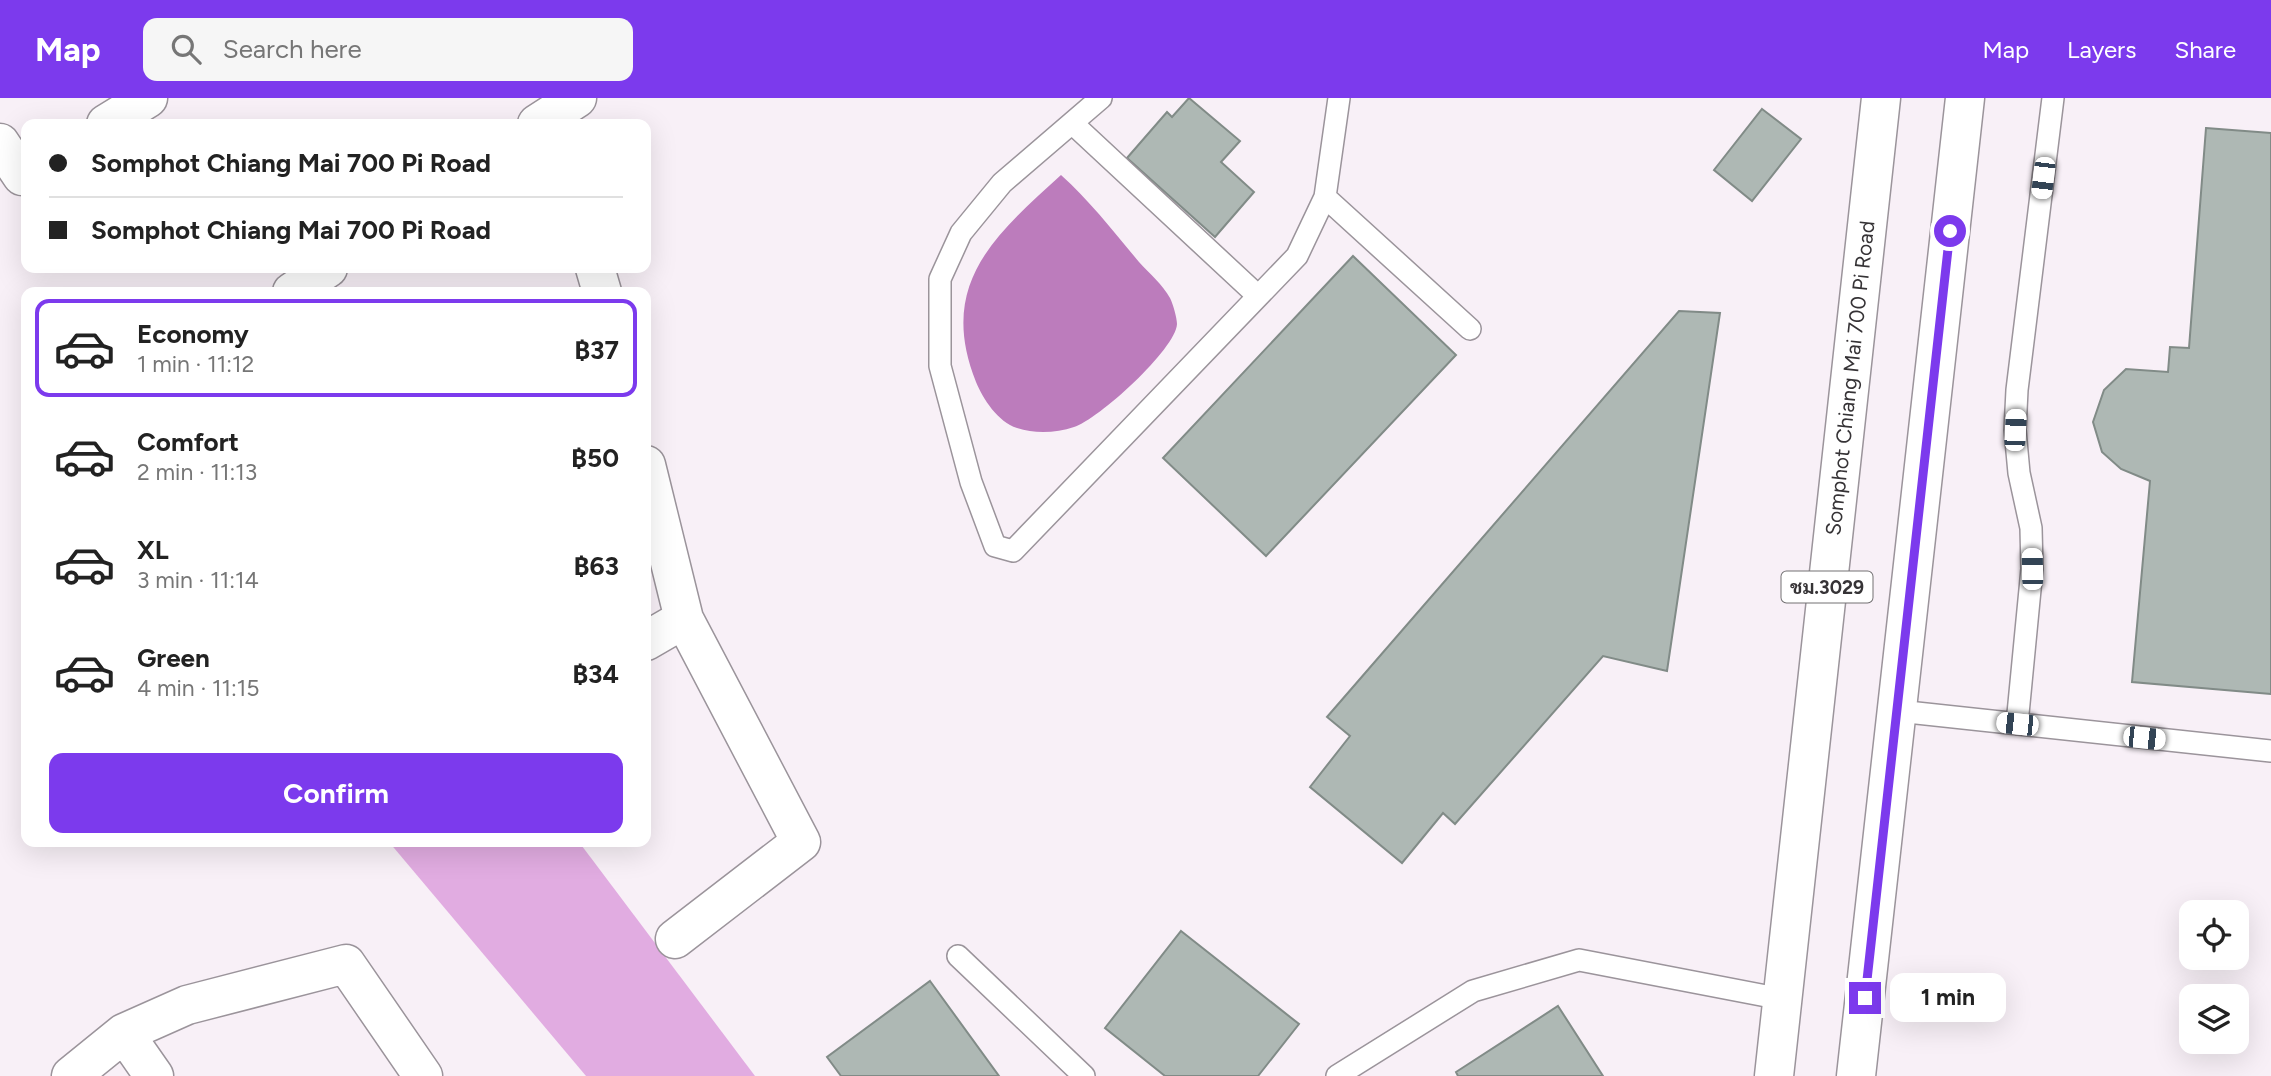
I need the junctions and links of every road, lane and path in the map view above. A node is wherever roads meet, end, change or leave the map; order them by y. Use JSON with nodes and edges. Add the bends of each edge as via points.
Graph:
{"nodes":[{"id":1,"x":148,"y":98,"type":"edge"},
{"id":2,"x":1101,"y":98,"type":"edge"},
{"id":3,"x":1339,"y":98,"type":"edge"},
{"id":4,"x":1881,"y":98,"type":"edge"},
{"id":5,"x":1965,"y":98,"type":"edge"},
{"id":6,"x":2053,"y":98,"type":"edge"},
{"id":7,"x":114,"y":119,"type":"edge"},
{"id":8,"x":1072,"y":123,"type":"junction"},
{"id":9,"x":0,"y":143,"type":"edge"},
{"id":10,"x":21,"y":174,"type":"edge"},
{"id":11,"x":1325,"y":197,"type":"junction"},
{"id":12,"x":320,"y":273,"type":"edge"},
{"id":13,"x":300,"y":287,"type":"edge"},
{"id":14,"x":1258,"y":296,"type":"junction"},
{"id":15,"x":1470,"y":329,"type":"dead end"},
{"id":16,"x":651,"y":485,"type":"edge"},
{"id":17,"x":684,"y":619,"type":"junction"},
{"id":18,"x":651,"y":638,"type":"edge"},
{"id":19,"x":1898,"y":711,"type":"junction"},
{"id":20,"x":2017,"y":724,"type":"junction"},
{"id":21,"x":2271,"y":751,"type":"edge"},
{"id":22,"x":675,"y":939,"type":"dead end"},
{"id":23,"x":958,"y":956,"type":"dead end"},
{"id":24,"x":1782,"y":999,"type":"junction"},
{"id":25,"x":124,"y":1033,"type":"junction"},
{"id":26,"x":71,"y":1076,"type":"edge"},
{"id":27,"x":155,"y":1076,"type":"edge"},
{"id":28,"x":422,"y":1076,"type":"edge"},
{"id":29,"x":1084,"y":1076,"type":"edge"},
{"id":30,"x":1337,"y":1076,"type":"edge"},
{"id":31,"x":1774,"y":1076,"type":"edge"},
{"id":32,"x":1856,"y":1076,"type":"edge"}],
"edges":[{"from":1,"to":7,"type":"main road"},
{"from":2,"to":8,"type":"lane"},
{"from":3,"to":11,"type":"lane"},
{"from":4,"to":24,"type":"main road","name":"Somphot Chiang Mai 700 Pi Road","number":"ชม.3029"},
{"from":5,"to":19,"type":"main road"},
{"from":6,"to":20,"type":"lane","via":[[2017,390],[2015,430],[2031,527],[2032,569]]},
{"from":8,"to":14,"type":"lane"},
{"from":8,"to":14,"type":"lane","via":[[1002,183],[961,233],[940,279],[940,366],[971,482],[995,546],[1013,551]]},
{"from":9,"to":10,"type":"main road"},
{"from":11,"to":14,"type":"lane","via":[[1297,256]]},
{"from":11,"to":15,"type":"lane"},
{"from":12,"to":13,"type":"main road"},
{"from":16,"to":17,"type":"main road"},
{"from":17,"to":18,"type":"main road"},
{"from":17,"to":22,"type":"main road","via":[[801,842]]},
{"from":19,"to":20,"type":"lane"},
{"from":19,"to":32,"type":"main road"},
{"from":20,"to":21,"type":"lane"},
{"from":23,"to":29,"type":"lane"},
{"from":24,"to":30,"type":"lane","via":[[1579,960],[1473,991]]},
{"from":24,"to":31,"type":"main road","name":"Somphot Chiang Mai 700 Pi Road","number":"ชม.3029"},
{"from":25,"to":26,"type":"main road"},
{"from":25,"to":27,"type":"main road"},
{"from":25,"to":28,"type":"main road","via":[[187,1005],[346,964]]}]}
